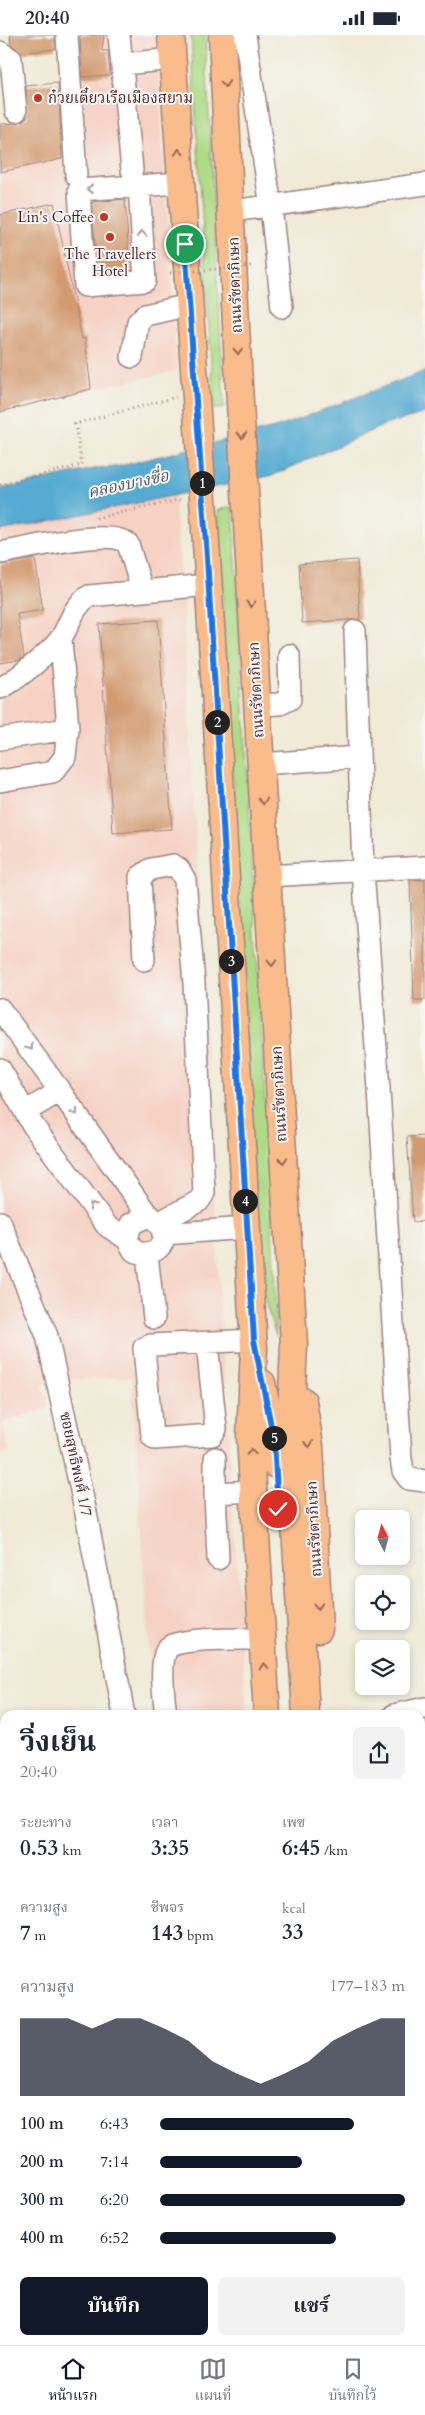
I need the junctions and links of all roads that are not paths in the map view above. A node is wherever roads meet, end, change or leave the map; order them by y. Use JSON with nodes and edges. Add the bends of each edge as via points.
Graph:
{"nodes":[{"id":1,"x":67,"y":35,"type":"edge"},
{"id":2,"x":119,"y":35,"type":"edge"},
{"id":3,"x":234,"y":36,"type":"edge"},
{"id":4,"x":172,"y":47,"type":"edge"},
{"id":5,"x":0,"y":52,"type":"edge"},
{"id":6,"x":123,"y":64,"type":"junction"},
{"id":7,"x":16,"y":111,"type":"dead end"},
{"id":8,"x":76,"y":175,"type":"dead end"},
{"id":9,"x":135,"y":178,"type":"junction"},
{"id":10,"x":180,"y":183,"type":"junction"},
{"id":11,"x":425,"y":184,"type":"edge"},
{"id":12,"x":271,"y":207,"type":"junction"},
{"id":13,"x":232,"y":211,"type":"junction"},
{"id":14,"x":189,"y":305,"type":"junction"},
{"id":15,"x":282,"y":307,"type":"dead end"},
{"id":16,"x":132,"y":357,"type":"dead end"},
{"id":17,"x":0,"y":553,"type":"edge"},
{"id":18,"x":208,"y":585,"type":"junction"},
{"id":19,"x":142,"y":590,"type":"junction"},
{"id":20,"x":355,"y":631,"type":"dead end"},
{"id":21,"x":60,"y":639,"type":"junction"},
{"id":22,"x":290,"y":655,"type":"dead end"},
{"id":23,"x":0,"y":688,"type":"edge"},
{"id":24,"x":257,"y":705,"type":"junction"},
{"id":25,"x":68,"y":729,"type":"junction"},
{"id":26,"x":0,"y":739,"type":"edge"},
{"id":27,"x":359,"y":757,"type":"junction"},
{"id":28,"x":261,"y":764,"type":"junction"},
{"id":29,"x":0,"y":781,"type":"edge"},
{"id":30,"x":425,"y":867,"type":"edge"},
{"id":31,"x":363,"y":870,"type":"junction"},
{"id":32,"x":267,"y":876,"type":"junction"},
{"id":33,"x":144,"y":960,"type":"dead end"},
{"id":34,"x":0,"y":1009,"type":"edge"},
{"id":35,"x":0,"y":1069,"type":"edge"},
{"id":36,"x":60,"y":1091,"type":"junction"},
{"id":37,"x":25,"y":1112,"type":"junction"},
{"id":38,"x":0,"y":1222,"type":"edge"},
{"id":39,"x":156,"y":1224,"type":"junction"},
{"id":40,"x":247,"y":1228,"type":"junction"},
{"id":41,"x":127,"y":1239,"type":"junction"},
{"id":42,"x":147,"y":1254,"type":"junction"},
{"id":43,"x":154,"y":1318,"type":"dead end"},
{"id":44,"x":207,"y":1343,"type":"junction"},
{"id":45,"x":254,"y":1344,"type":"junction"},
{"id":46,"x":294,"y":1344,"type":"junction"},
{"id":47,"x":215,"y":1458,"type":"dead end"},
{"id":48,"x":425,"y":1481,"type":"edge"},
{"id":49,"x":253,"y":1491,"type":"junction"},
{"id":50,"x":216,"y":1493,"type":"junction"},
{"id":51,"x":218,"y":1559,"type":"dead end"},
{"id":52,"x":262,"y":1639,"type":"junction"},
{"id":53,"x":123,"y":1710,"type":"edge"},
{"id":54,"x":165,"y":1710,"type":"edge"},
{"id":55,"x":267,"y":1710,"type":"edge"},
{"id":56,"x":289,"y":1710,"type":"edge"},
{"id":57,"x":306,"y":1710,"type":"edge"},
{"id":58,"x":323,"y":1710,"type":"edge"}],
"edges":[{"from":1,"to":8,"type":"street"},
{"from":2,"to":6,"type":"street"},
{"from":3,"to":12,"type":"street"},
{"from":3,"to":13,"type":"main road","name":"ถนนรัชดาภิเษก","one_way":true},
{"from":4,"to":6,"type":"street"},
{"from":10,"to":4,"type":"main road","one_way":true},
{"from":5,"to":7,"type":"street","via":[[11,59]]},
{"from":6,"to":9,"type":"street"},
{"from":9,"to":9,"type":"street","one_way":true,"via":[[79,190],[85,287],[145,281]]},
{"from":9,"to":10,"type":"street"},
{"from":10,"to":14,"type":"main road"},
{"from":11,"to":12,"type":"street"},
{"from":12,"to":13,"type":"street"},
{"from":12,"to":15,"type":"street"},
{"from":13,"to":24,"type":"main road","name":"ถนนรัชดาภิเษก","one_way":true},
{"from":14,"to":16,"type":"street","via":[[144,315],[138,322]]},
{"from":14,"to":18,"type":"main road","via":[[186,395]]},
{"from":17,"to":19,"type":"street","via":[[79,539],[118,537],[128,544]]},
{"from":18,"to":19,"type":"street"},
{"from":18,"to":40,"type":"main road"},
{"from":19,"to":21,"type":"street","via":[[89,596],[71,614]]},
{"from":20,"to":27,"type":"street"},
{"from":21,"to":23,"type":"street","via":[[18,679]]},
{"from":21,"to":25,"type":"street"},
{"from":22,"to":24,"type":"street","via":[[290,699]]},
{"from":24,"to":28,"type":"main road","name":"ถนนรัชดาภิเษก"},
{"from":25,"to":26,"type":"street"},
{"from":25,"to":29,"type":"street","via":[[65,757],[53,772]]},
{"from":27,"to":28,"type":"street"},
{"from":27,"to":31,"type":"street"},
{"from":28,"to":32,"type":"main road","name":"ถนนรัชดาภิเษก","one_way":true},
{"from":30,"to":31,"type":"street"},
{"from":31,"to":32,"type":"street"},
{"from":31,"to":48,"type":"street","via":[[401,1459],[403,1471],[409,1479]]},
{"from":32,"to":46,"type":"main road","name":"ถนนรัชดาภิเษก","one_way":true},
{"from":33,"to":39,"type":"street","via":[[140,877],[151,869],[173,865],[185,880],[194,983],[204,1193],[199,1201]]},
{"from":34,"to":36,"type":"street","one_way":true},
{"from":35,"to":37,"type":"street"},
{"from":36,"to":37,"type":"street"},
{"from":36,"to":39,"type":"street","one_way":true},
{"from":41,"to":37,"type":"street","one_way":true,"via":[[107,1226]]},
{"from":38,"to":53,"type":"street","name":"ซอยสุทธิพงศ์ 1/7","via":[[47,1336],[86,1513]]},
{"from":39,"to":40,"type":"street"},
{"from":39,"to":41,"type":"street","via":[[144,1218],[131,1225]]},
{"from":39,"to":42,"type":"street","via":[[161,1245]]},
{"from":40,"to":45,"type":"main road"},
{"from":41,"to":42,"type":"street","via":[[134,1251]]},
{"from":42,"to":43,"type":"street"},
{"from":44,"to":44,"type":"street","via":[[214,1433],[154,1439],[144,1348]]},
{"from":44,"to":45,"type":"street"},
{"from":49,"to":45,"type":"main road","one_way":true,"via":[[250,1437]]},
{"from":45,"to":56,"type":"main road","via":[[274,1441]]},
{"from":46,"to":57,"type":"main road","name":"ถนนรัชดาภิเษก","via":[[290,1440]]},
{"from":46,"to":58,"type":"main road","name":"ถนนรัชดาภิเษก","one_way":true,"via":[[310,1446]]},
{"from":47,"to":50,"type":"street"},
{"from":49,"to":50,"type":"street"},
{"from":49,"to":52,"type":"main road"},
{"from":50,"to":51,"type":"street"},
{"from":52,"to":54,"type":"street","via":[[192,1641],[172,1645],[167,1649],[164,1661]]},
{"from":55,"to":52,"type":"main road","one_way":true}]}
